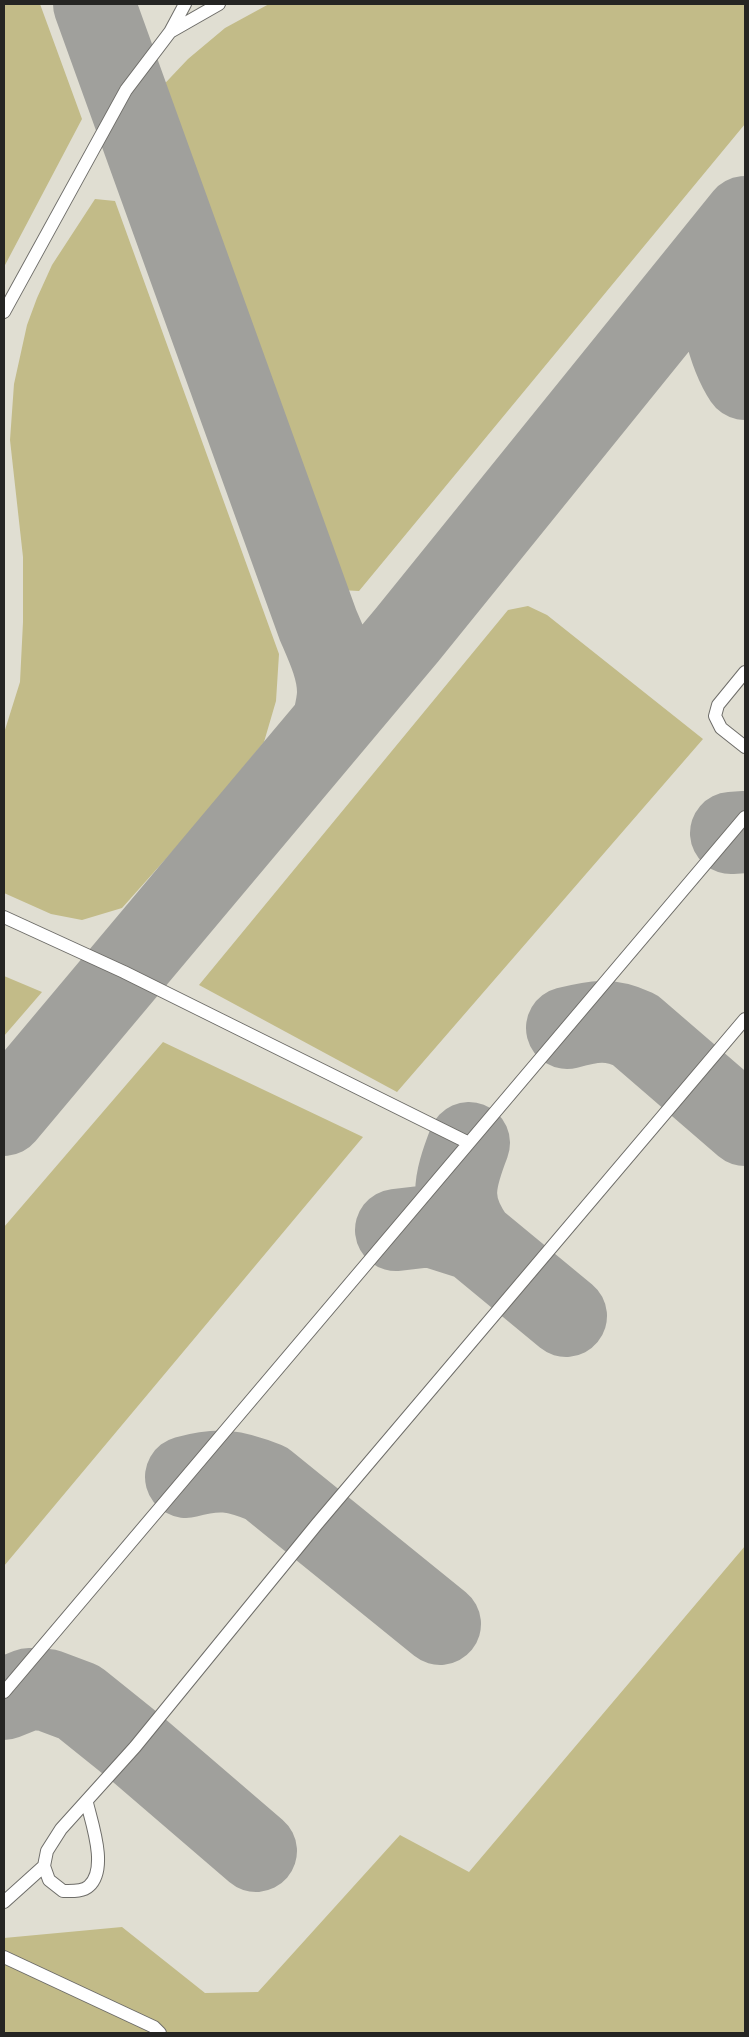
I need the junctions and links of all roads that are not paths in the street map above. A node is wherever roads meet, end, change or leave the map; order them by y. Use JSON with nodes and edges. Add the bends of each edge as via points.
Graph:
{"nodes":[{"id":1,"x":186,"y":4,"type":"edge"},
{"id":2,"x":219,"y":4,"type":"edge"},
{"id":3,"x":170,"y":32,"type":"junction"},
{"id":4,"x":4,"y":312,"type":"edge"},
{"id":5,"x":745,"y":672,"type":"edge"},
{"id":6,"x":745,"y":747,"type":"edge"},
{"id":7,"x":745,"y":817,"type":"edge"},
{"id":8,"x":4,"y":917,"type":"edge"},
{"id":9,"x":745,"y":1019,"type":"edge"},
{"id":10,"x":469,"y":1143,"type":"junction"},
{"id":11,"x":4,"y":1692,"type":"edge"},
{"id":12,"x":87,"y":1803,"type":"junction"},
{"id":13,"x":44,"y":1866,"type":"junction"},
{"id":14,"x":4,"y":1902,"type":"edge"},
{"id":15,"x":4,"y":1957,"type":"edge"},
{"id":16,"x":160,"y":2033,"type":"edge"}],
"edges":[{"from":1,"to":3,"type":"lane"},
{"from":2,"to":3,"type":"lane"},
{"from":3,"to":4,"type":"lane","via":[[126,90]]},
{"from":5,"to":6,"type":"lane","via":[[718,705],[715,716],[721,728]]},
{"from":7,"to":10,"type":"lane"},
{"from":8,"to":10,"type":"lane","via":[[124,972]]},
{"from":9,"to":12,"type":"lane","via":[[324,1516]]},
{"from":10,"to":11,"type":"lane"},
{"from":12,"to":13,"type":"lane","via":[[61,1829],[47,1851]]},
{"from":12,"to":13,"type":"lane","via":[[99,1858],[95,1878],[88,1887],[63,1891],[49,1880]]},
{"from":13,"to":14,"type":"lane"},
{"from":15,"to":16,"type":"lane"}]}
